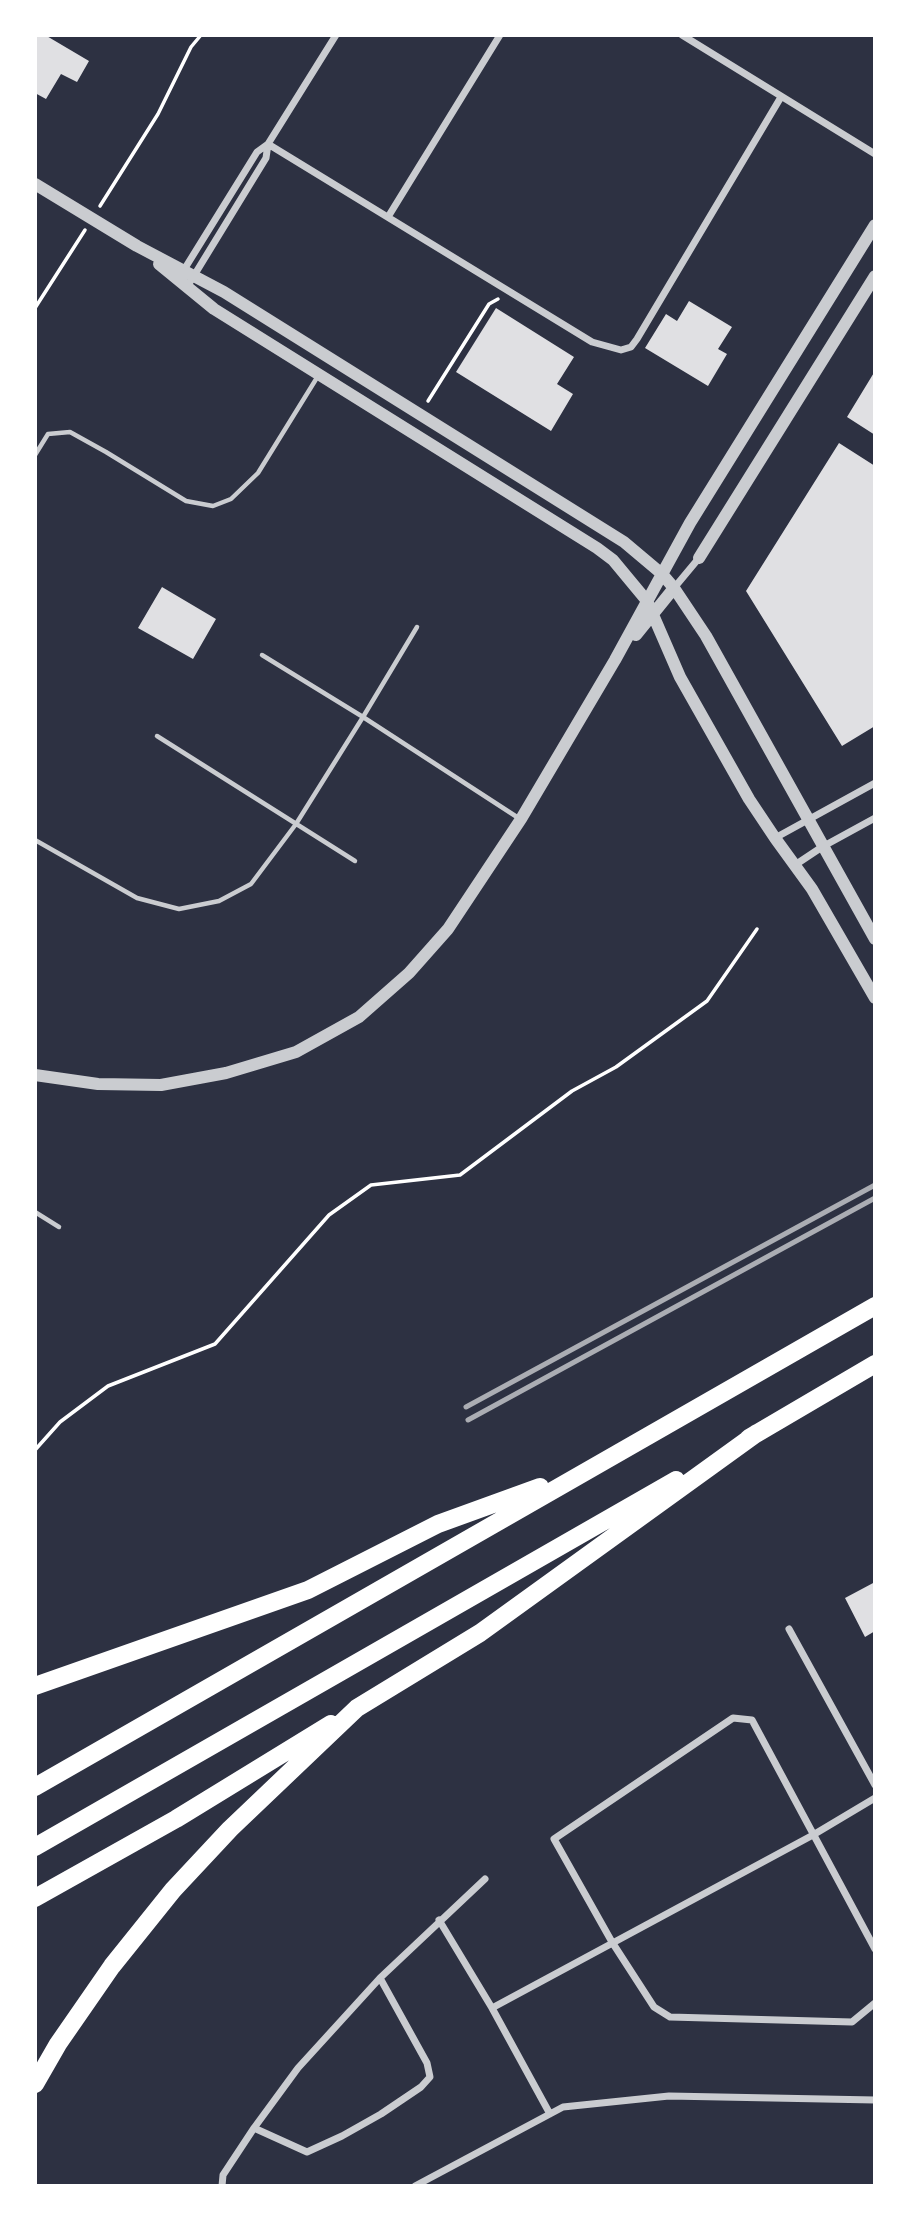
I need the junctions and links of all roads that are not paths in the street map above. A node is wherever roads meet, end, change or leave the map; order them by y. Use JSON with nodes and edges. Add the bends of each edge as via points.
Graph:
{"nodes":[{"id":1,"x":336,"y":35,"type":"edge"},
{"id":2,"x":500,"y":35,"type":"edge"},
{"id":3,"x":682,"y":35,"type":"edge"},
{"id":4,"x":781,"y":97,"type":"junction"},
{"id":5,"x":268,"y":144,"type":"junction"},
{"id":6,"x":875,"y":154,"type":"edge"},
{"id":7,"x":35,"y":184,"type":"edge"},
{"id":8,"x":388,"y":216,"type":"junction"},
{"id":9,"x":875,"y":225,"type":"edge"},
{"id":10,"x":875,"y":276,"type":"edge"},
{"id":11,"x":186,"y":278,"type":"junction"},
{"id":12,"x":319,"y":374,"type":"junction"},
{"id":13,"x":35,"y":455,"type":"edge"},
{"id":14,"x":699,"y":558,"type":"joint"},
{"id":15,"x":662,"y":574,"type":"junction"},
{"id":16,"x":674,"y":588,"type":"junction"},
{"id":17,"x":651,"y":607,"type":"junction"},
{"id":18,"x":417,"y":627,"type":"dead end"},
{"id":19,"x":262,"y":655,"type":"dead end"},
{"id":20,"x":363,"y":718,"type":"junction"},
{"id":21,"x":158,"y":736,"type":"dead end"},
{"id":22,"x":875,"y":783,"type":"edge"},
{"id":23,"x":875,"y":818,"type":"edge"},
{"id":24,"x":521,"y":820,"type":"junction"},
{"id":25,"x":808,"y":821,"type":"junction"},
{"id":26,"x":296,"y":824,"type":"junction"},
{"id":27,"x":775,"y":838,"type":"junction"},
{"id":28,"x":35,"y":840,"type":"edge"},
{"id":29,"x":822,"y":847,"type":"junction"},
{"id":30,"x":355,"y":860,"type":"dead end"},
{"id":31,"x":795,"y":865,"type":"junction"},
{"id":32,"x":875,"y":939,"type":"edge"},
{"id":33,"x":875,"y":998,"type":"edge"},
{"id":34,"x":35,"y":1075,"type":"edge"},
{"id":35,"x":35,"y":1212,"type":"edge"},
{"id":36,"x":59,"y":1227,"type":"dead end"},
{"id":37,"x":875,"y":1306,"type":"edge"},
{"id":38,"x":875,"y":1364,"type":"edge"},
{"id":39,"x":757,"y":1433,"type":"junction"},
{"id":40,"x":586,"y":1471,"type":"junction"},
{"id":41,"x":789,"y":1629,"type":"dead end"},
{"id":42,"x":35,"y":1686,"type":"edge"},
{"id":43,"x":358,"y":1708,"type":"junction"},
{"id":44,"x":875,"y":1785,"type":"edge"},
{"id":45,"x":35,"y":1787,"type":"edge"},
{"id":46,"x":875,"y":1797,"type":"edge"},
{"id":47,"x":813,"y":1835,"type":"junction"},
{"id":48,"x":35,"y":1847,"type":"edge"},
{"id":49,"x":485,"y":1879,"type":"dead end"},
{"id":50,"x":35,"y":1898,"type":"edge"},
{"id":51,"x":439,"y":1920,"type":"junction"},
{"id":52,"x":612,"y":1942,"type":"junction"},
{"id":53,"x":875,"y":1949,"type":"edge"},
{"id":54,"x":380,"y":1978,"type":"junction"},
{"id":55,"x":875,"y":2003,"type":"edge"},
{"id":56,"x":492,"y":2008,"type":"junction"},
{"id":57,"x":35,"y":2084,"type":"edge"},
{"id":58,"x":875,"y":2100,"type":"edge"},
{"id":59,"x":550,"y":2115,"type":"junction"},
{"id":60,"x":254,"y":2128,"type":"junction"},
{"id":61,"x":222,"y":2186,"type":"edge"},
{"id":62,"x":415,"y":2186,"type":"edge"}],
"edges":[{"from":1,"to":5,"type":"street"},
{"from":2,"to":8,"type":"street"},
{"from":3,"to":4,"type":"street"},
{"from":4,"to":6,"type":"street"},
{"from":4,"to":8,"type":"street","via":[[631,347],[621,350],[592,342]]},
{"from":5,"to":8,"type":"street"},
{"from":5,"to":11,"type":"street","via":[[257,152]]},
{"from":5,"to":11,"type":"street","via":[[266,158]]},
{"from":7,"to":11,"type":"street"},
{"from":9,"to":15,"type":"street"},
{"from":10,"to":14,"type":"street"},
{"from":11,"to":12,"type":"street","via":[[214,309]]},
{"from":11,"to":15,"type":"street","via":[[224,292],[624,542]]},
{"from":12,"to":13,"type":"lane","via":[[258,473],[231,499],[213,506],[186,501],[70,432],[48,434]]},
{"from":12,"to":17,"type":"street","via":[[597,548],[613,560]]},
{"from":14,"to":16,"type":"street"},
{"from":15,"to":16,"type":"street"},
{"from":15,"to":17,"type":"street"},
{"from":16,"to":17,"type":"street"},
{"from":16,"to":25,"type":"street","via":[[706,636]]},
{"from":17,"to":24,"type":"street"},
{"from":17,"to":27,"type":"street","via":[[680,677]]},
{"from":18,"to":20,"type":"lane"},
{"from":19,"to":20,"type":"lane"},
{"from":20,"to":24,"type":"lane"},
{"from":20,"to":26,"type":"lane"},
{"from":21,"to":26,"type":"lane"},
{"from":22,"to":25,"type":"street"},
{"from":23,"to":29,"type":"street"},
{"from":24,"to":34,"type":"street","via":[[448,929],[409,973],[359,1017],[296,1052],[226,1073],[162,1084],[97,1084]]},
{"from":25,"to":27,"type":"street"},
{"from":25,"to":29,"type":"street"},
{"from":26,"to":28,"type":"lane","via":[[251,884],[219,901],[179,909],[137,898]]},
{"from":26,"to":30,"type":"lane"},
{"from":27,"to":31,"type":"street"},
{"from":29,"to":31,"type":"street"},
{"from":29,"to":32,"type":"street"},
{"from":31,"to":33,"type":"street"},
{"from":35,"to":36,"type":"lane"},
{"from":37,"to":40,"type":"highway"},
{"from":38,"to":39,"type":"highway"},
{"from":39,"to":43,"type":"highway","via":[[480,1633]]},
{"from":39,"to":48,"type":"highway"},
{"from":40,"to":42,"type":"highway","via":[[438,1524],[308,1590]]},
{"from":40,"to":45,"type":"highway"},
{"from":41,"to":44,"type":"street"},
{"from":43,"to":50,"type":"highway"},
{"from":43,"to":57,"type":"highway","via":[[230,1829],[173,1890],[112,1966]]},
{"from":46,"to":47,"type":"street"},
{"from":47,"to":52,"type":"street"},
{"from":47,"to":52,"type":"street","via":[[752,1720],[733,1718],[554,1839]]},
{"from":47,"to":53,"type":"street"},
{"from":49,"to":51,"type":"street"},
{"from":51,"to":54,"type":"street"},
{"from":51,"to":56,"type":"street"},
{"from":52,"to":55,"type":"street","via":[[653,2007],[670,2017],[852,2022]]},
{"from":52,"to":56,"type":"street"},
{"from":54,"to":60,"type":"street","via":[[298,2067]]},
{"from":54,"to":60,"type":"street","via":[[427,2063],[430,2077],[381,2114],[307,2152]]},
{"from":56,"to":59,"type":"street"},
{"from":58,"to":59,"type":"street","via":[[669,2096],[563,2107]]},
{"from":59,"to":62,"type":"street"},
{"from":60,"to":61,"type":"street","via":[[223,2175]]}]}
